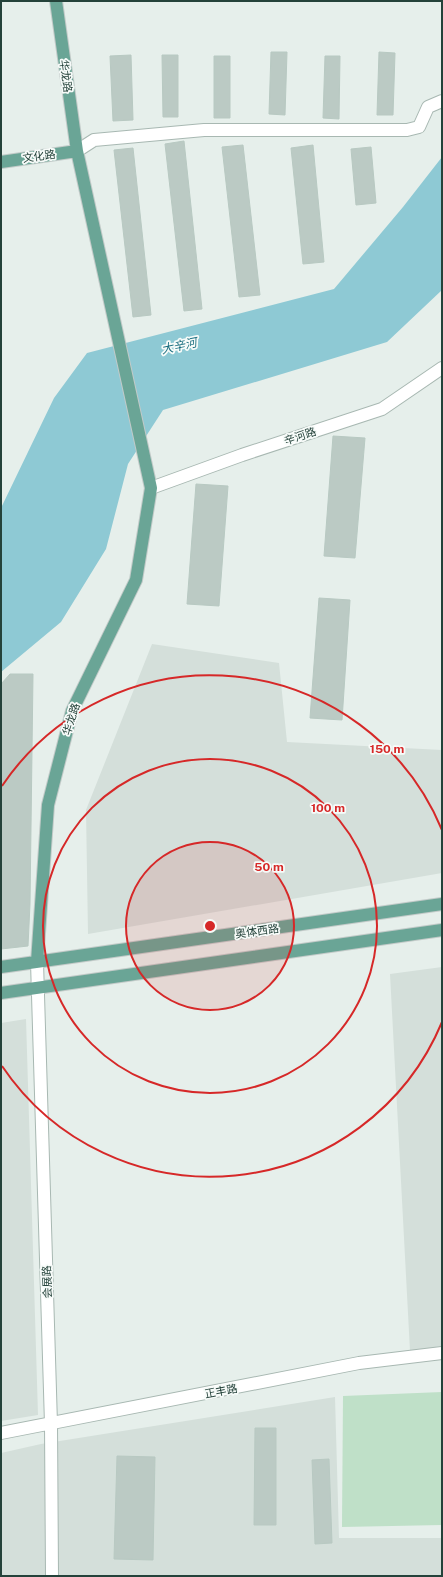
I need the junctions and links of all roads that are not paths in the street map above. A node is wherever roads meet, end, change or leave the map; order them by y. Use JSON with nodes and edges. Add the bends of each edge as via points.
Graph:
{"nodes":[{"id":1,"x":56,"y":1,"type":"edge"},
{"id":2,"x":442,"y":101,"type":"edge"},
{"id":3,"x":77,"y":151,"type":"junction"},
{"id":4,"x":1,"y":162,"type":"edge"},
{"id":5,"x":442,"y":368,"type":"edge"},
{"id":6,"x":151,"y":488,"type":"junction"},
{"id":7,"x":442,"y":904,"type":"edge"},
{"id":8,"x":442,"y":930,"type":"edge"},
{"id":9,"x":37,"y":962,"type":"junction"},
{"id":10,"x":1,"y":967,"type":"edge"},
{"id":11,"x":39,"y":987,"type":"junction"},
{"id":12,"x":1,"y":993,"type":"edge"},
{"id":13,"x":442,"y":1353,"type":"edge"},
{"id":14,"x":51,"y":1424,"type":"junction"},
{"id":15,"x":1,"y":1433,"type":"edge"},
{"id":16,"x":52,"y":1576,"type":"edge"}],
"edges":[{"from":1,"to":3,"type":"main road","name":"华龙路"},
{"from":2,"to":3,"type":"street","via":[[428,107],[420,127],[407,130],[204,130],[94,140]]},
{"from":3,"to":4,"type":"main road","name":"文化路"},
{"from":3,"to":6,"type":"main road","name":"华龙路"},
{"from":5,"to":6,"type":"street","name":"辛河路","via":[[382,409]]},
{"from":6,"to":9,"type":"main road","name":"华龙路","via":[[136,580],[72,711],[48,805]]},
{"from":7,"to":9,"type":"main road","name":"奥体西路"},
{"from":8,"to":11,"type":"main road"},
{"from":9,"to":10,"type":"main road","name":"奥体西路"},
{"from":9,"to":11,"type":"street"},
{"from":11,"to":12,"type":"main road"},
{"from":11,"to":14,"type":"street","name":"会展路"},
{"from":13,"to":14,"type":"street","name":"正丰路","via":[[360,1363]]},
{"from":14,"to":15,"type":"street","name":"正丰路"},
{"from":14,"to":16,"type":"street","name":"会展路"}]}
